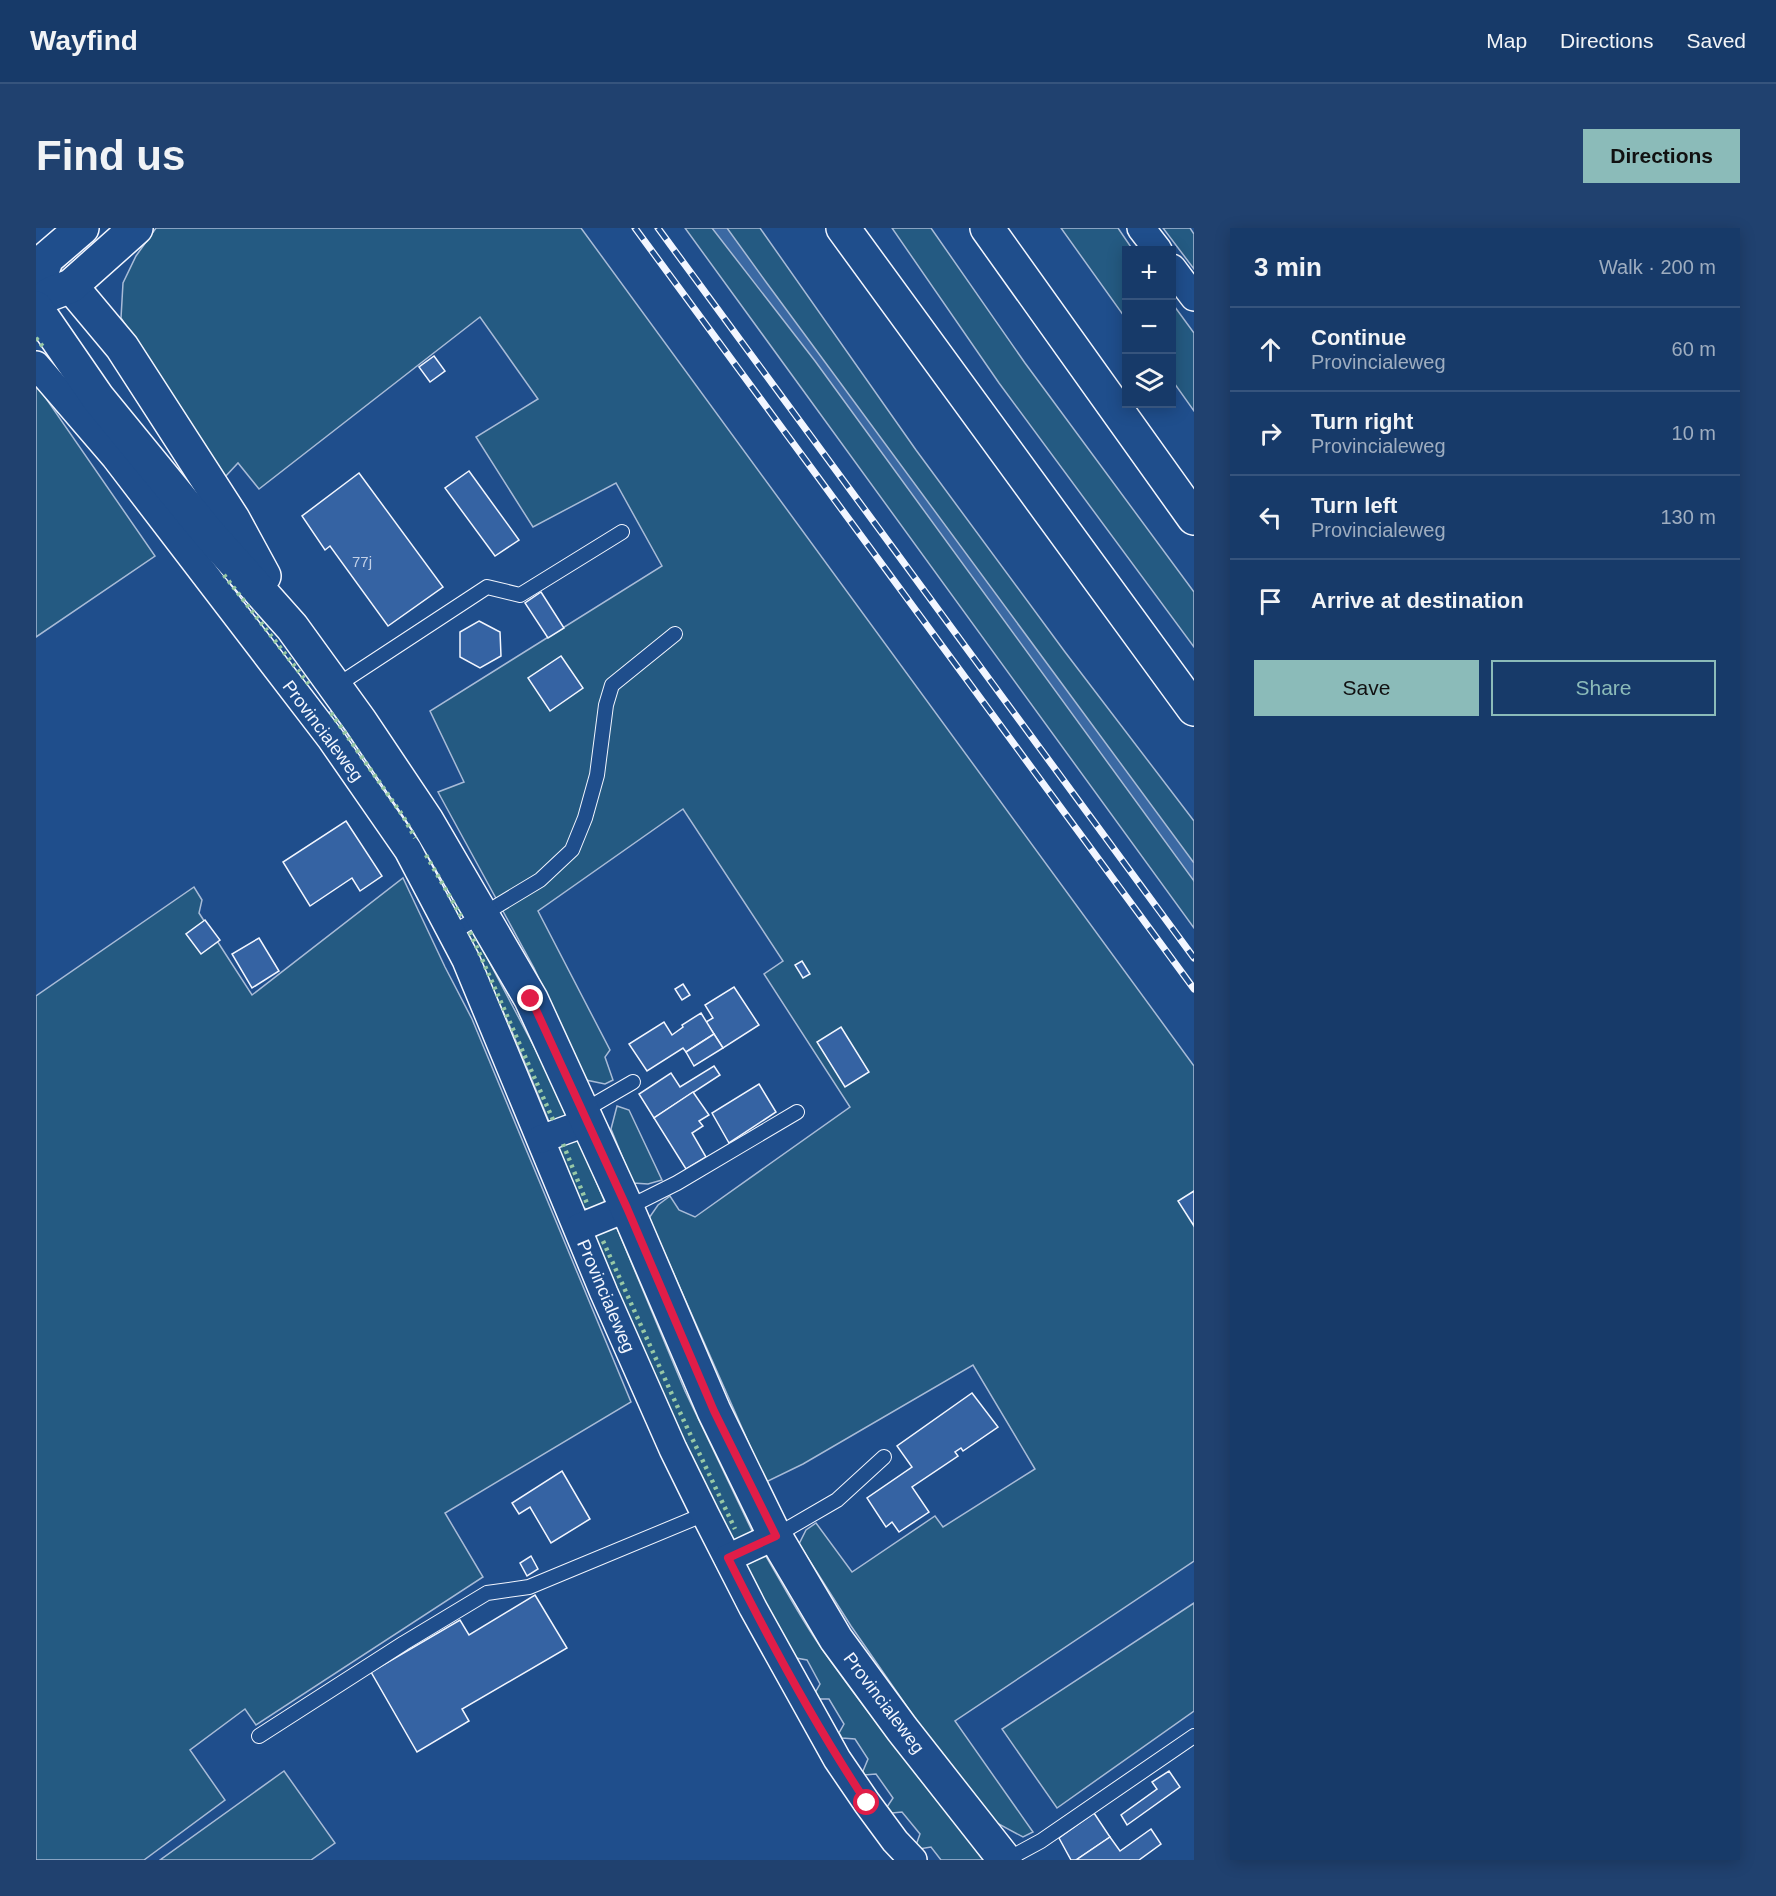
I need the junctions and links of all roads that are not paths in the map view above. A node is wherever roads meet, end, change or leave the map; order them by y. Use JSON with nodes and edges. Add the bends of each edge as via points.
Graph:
{"nodes":[{"id":1,"x":82,"y":228,"type":"edge"},
{"id":2,"x":136,"y":228,"type":"edge"},
{"id":3,"x":843,"y":228,"type":"edge"},
{"id":4,"x":987,"y":228,"type":"edge"},
{"id":5,"x":1141,"y":228,"type":"edge"},
{"id":6,"x":1155,"y":246,"type":"edge"},
{"id":7,"x":1176,"y":273,"type":"edge"},
{"id":8,"x":71,"y":286,"type":"junction"},
{"id":9,"x":36,"y":287,"type":"edge"},
{"id":10,"x":1194,"y":297,"type":"edge"},
{"id":11,"x":36,"y":299,"type":"edge"},
{"id":12,"x":36,"y":308,"type":"edge"},
{"id":13,"x":36,"y":365,"type":"edge"},
{"id":14,"x":1136,"y":440,"type":"junction"},
{"id":15,"x":1194,"y":502,"type":"edge"},
{"id":16,"x":1194,"y":518,"type":"edge"},
{"id":17,"x":622,"y":532,"type":"dead end"},
{"id":18,"x":292,"y":627,"type":"junction"},
{"id":19,"x":675,"y":634,"type":"dead end"},
{"id":20,"x":336,"y":687,"type":"junction"},
{"id":21,"x":1194,"y":708,"type":"edge"},
{"id":22,"x":484,"y":915,"type":"junction"},
{"id":23,"x":452,"y":933,"type":"junction"},
{"id":24,"x":633,"y":1082,"type":"dead end"},
{"id":25,"x":797,"y":1112,"type":"dead end"},
{"id":26,"x":585,"y":1117,"type":"junction"},
{"id":27,"x":541,"y":1139,"type":"junction"},
{"id":28,"x":627,"y":1208,"type":"junction"},
{"id":29,"x":578,"y":1228,"type":"junction"},
{"id":30,"x":884,"y":1457,"type":"dead end"},
{"id":31,"x":705,"y":1514,"type":"junction"},
{"id":32,"x":776,"y":1536,"type":"junction"},
{"id":33,"x":728,"y":1558,"type":"junction"},
{"id":34,"x":259,"y":1736,"type":"dead end"},
{"id":35,"x":1194,"y":1736,"type":"edge"},
{"id":36,"x":913,"y":1860,"type":"edge"},
{"id":37,"x":1006,"y":1860,"type":"edge"}],
"edges":[{"from":1,"to":9,"type":"main road","via":[[47,258]]},
{"from":2,"to":8,"type":"main road"},
{"from":3,"to":21,"type":"main road"},
{"from":4,"to":14,"type":"main road"},
{"from":5,"to":6,"type":"street"},
{"from":7,"to":10,"type":"street"},
{"from":8,"to":11,"type":"main road"},
{"from":8,"to":18,"type":"main road","name":"Provincialeweg","via":[[122,347],[233,519]]},
{"from":12,"to":18,"type":"main road","name":"Provincialeweg","via":[[98,398],[210,535]]},
{"from":13,"to":23,"type":"street","name":"Provincialeweg","via":[[115,457],[331,739],[408,850]]},
{"from":14,"to":15,"type":"main road"},
{"from":14,"to":16,"type":"main road"},
{"from":17,"to":20,"type":"lane","via":[[520,595],[487,587]]},
{"from":18,"to":20,"type":"main road","name":"Provincialeweg"},
{"from":19,"to":22,"type":"lane","via":[[612,685],[597,775],[572,850],[540,880]]},
{"from":20,"to":22,"type":"main road","name":"Provincialeweg","via":[[427,821]]},
{"from":22,"to":23,"type":"lane"},
{"from":22,"to":26,"type":"main road","name":"Provincialeweg","via":[[531,999]]},
{"from":23,"to":27,"type":"street","name":"Provincialeweg"},
{"from":24,"to":26,"type":"lane"},
{"from":25,"to":28,"type":"lane"},
{"from":26,"to":27,"type":"street"},
{"from":26,"to":28,"type":"main road","name":"Provincialeweg"},
{"from":27,"to":29,"type":"street","name":"Provincialeweg"},
{"from":28,"to":29,"type":"street","name":"Provincialeweg"},
{"from":28,"to":32,"type":"main road","name":"Provincialeweg","via":[[714,1411]]},
{"from":29,"to":31,"type":"street","name":"Provincialeweg","via":[[608,1304]]},
{"from":30,"to":32,"type":"lane","via":[[837,1500]]},
{"from":31,"to":33,"type":"street","name":"Provincialeweg"},
{"from":31,"to":34,"type":"lane","via":[[529,1587],[488,1593]]},
{"from":32,"to":33,"type":"street"},
{"from":32,"to":37,"type":"main road","name":"Provincialeweg","via":[[836,1639]]},
{"from":33,"to":36,"type":"street","name":"Provincialeweg","via":[[837,1759]]},
{"from":35,"to":37,"type":"lane","via":[[1041,1841]]}]}
